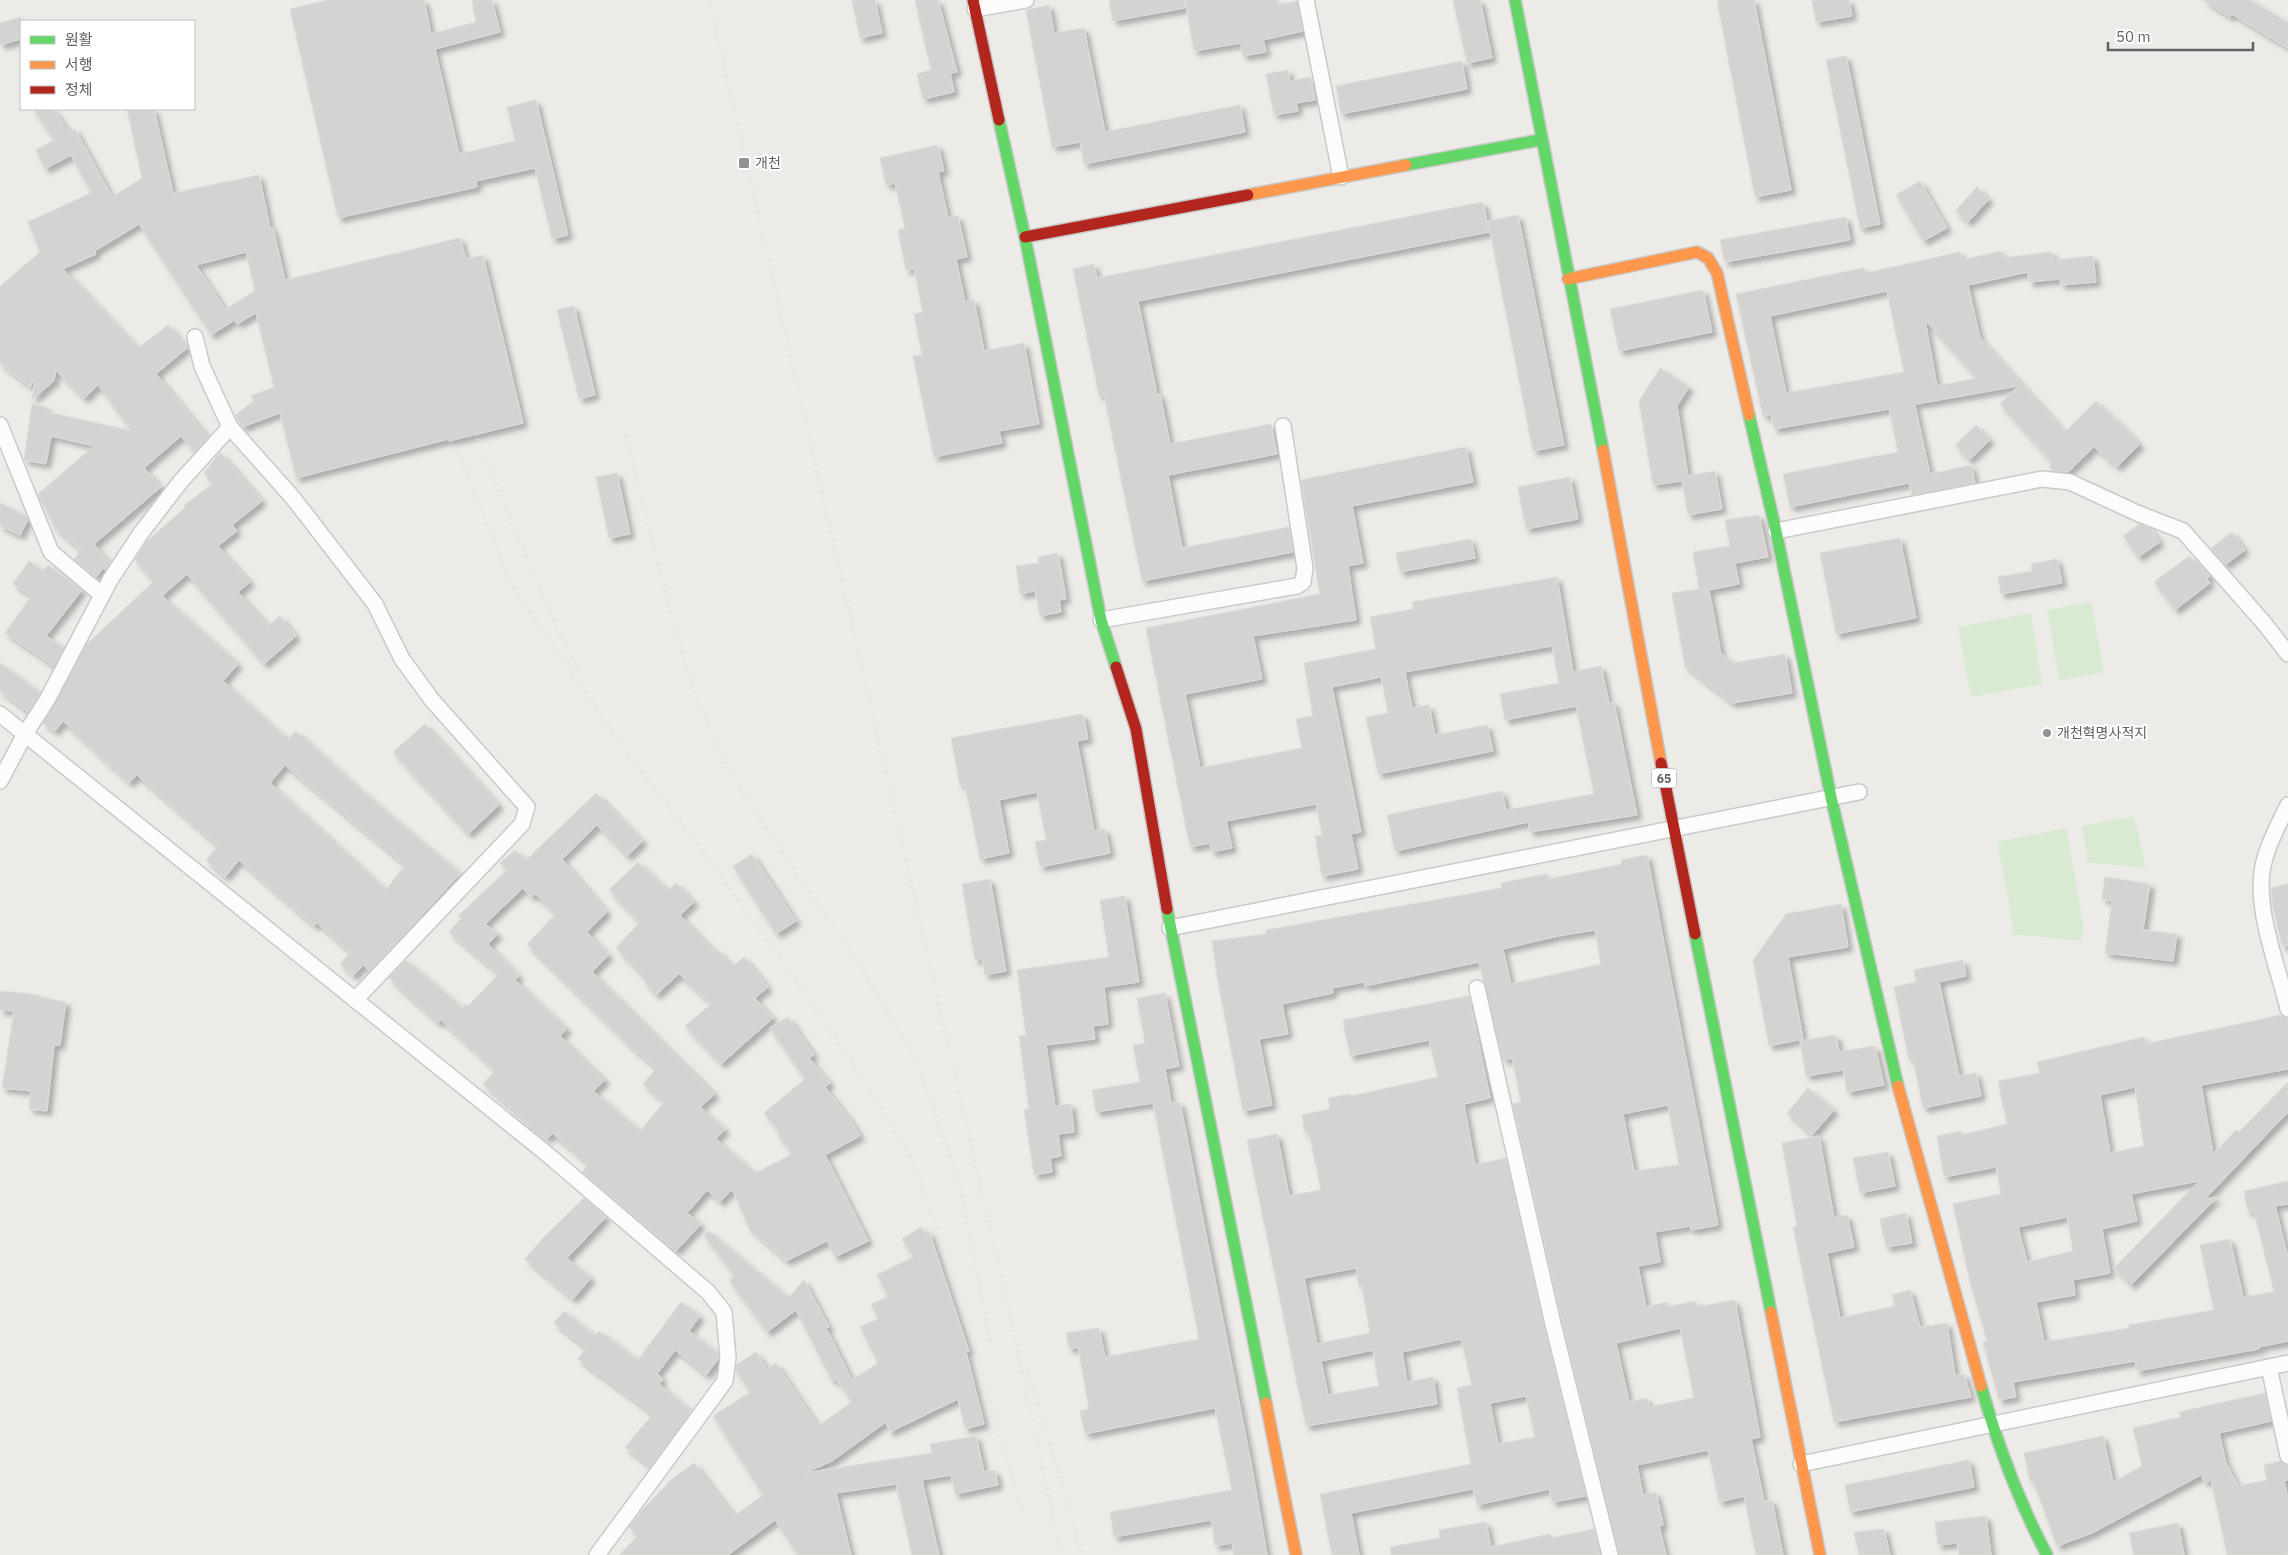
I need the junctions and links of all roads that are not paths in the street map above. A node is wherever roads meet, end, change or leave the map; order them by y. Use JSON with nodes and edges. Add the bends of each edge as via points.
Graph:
{"nodes":[{"id":1,"x":1026,"y":0,"type":"edge"},
{"id":2,"x":1306,"y":0,"type":"edge"},
{"id":3,"x":1515,"y":0,"type":"edge"},
{"id":4,"x":974,"y":4,"type":"edge"},
{"id":5,"x":1540,"y":140,"type":"junction"},
{"id":6,"x":1340,"y":178,"type":"junction"},
{"id":7,"x":1025,"y":237,"type":"junction"},
{"id":8,"x":1568,"y":279,"type":"junction"},
{"id":9,"x":196,"y":337,"type":"dead end"},
{"id":10,"x":0,"y":425,"type":"edge"},
{"id":11,"x":1283,"y":426,"type":"dead end"},
{"id":12,"x":230,"y":427,"type":"junction"},
{"id":13,"x":1776,"y":531,"type":"junction"},
{"id":14,"x":102,"y":595,"type":"junction"},
{"id":15,"x":1101,"y":620,"type":"junction"},
{"id":16,"x":2288,"y":654,"type":"edge"},
{"id":17,"x":0,"y":714,"type":"edge"},
{"id":18,"x":24,"y":734,"type":"junction"},
{"id":19,"x":0,"y":781,"type":"edge"},
{"id":20,"x":1859,"y":792,"type":"dead end"},
{"id":21,"x":1832,"y":797,"type":"junction"},
{"id":22,"x":2288,"y":805,"type":"edge"},
{"id":23,"x":1674,"y":830,"type":"junction"},
{"id":24,"x":1170,"y":928,"type":"junction"},
{"id":25,"x":1477,"y":988,"type":"dead end"},
{"id":26,"x":355,"y":1000,"type":"junction"},
{"id":27,"x":2288,"y":1009,"type":"edge"},
{"id":28,"x":2288,"y":1363,"type":"edge"},
{"id":29,"x":2269,"y":1367,"type":"junction"},
{"id":30,"x":1992,"y":1424,"type":"junction"},
{"id":31,"x":2288,"y":1456,"type":"edge"},
{"id":32,"x":1802,"y":1464,"type":"junction"},
{"id":33,"x":597,"y":1555,"type":"edge"},
{"id":34,"x":1296,"y":1555,"type":"edge"},
{"id":35,"x":1610,"y":1555,"type":"edge"},
{"id":36,"x":1820,"y":1555,"type":"edge"},
{"id":37,"x":2047,"y":1555,"type":"edge"}],
"edges":[{"from":1,"to":4,"type":"street"},
{"from":2,"to":6,"type":"street"},
{"from":3,"to":5,"type":"main road","number":"65"},
{"from":4,"to":7,"type":"main road"},
{"from":5,"to":6,"type":"main road"},
{"from":5,"to":8,"type":"main road","number":"65"},
{"from":6,"to":7,"type":"main road"},
{"from":7,"to":15,"type":"main road"},
{"from":8,"to":13,"type":"main road","via":[[1697,252],[1708,258],[1717,273]]},
{"from":8,"to":23,"type":"main road","number":"65"},
{"from":9,"to":12,"type":"street","via":[[202,366]]},
{"from":10,"to":14,"type":"street","via":[[51,552]]},
{"from":11,"to":15,"type":"street","via":[[1305,568],[1303,582],[1297,586]]},
{"from":12,"to":14,"type":"street","via":[[146,526]]},
{"from":12,"to":26,"type":"street","via":[[293,498],[375,604],[402,659],[432,700],[527,807],[522,824]]},
{"from":13,"to":16,"type":"street","via":[[2042,479],[2070,482],[2183,531]]},
{"from":13,"to":21,"type":"main road"},
{"from":14,"to":18,"type":"street","via":[[47,700]]},
{"from":15,"to":24,"type":"main road","via":[[1136,729]]},
{"from":17,"to":18,"type":"street"},
{"from":18,"to":19,"type":"street"},
{"from":18,"to":26,"type":"street"},
{"from":20,"to":21,"type":"street"},
{"from":21,"to":23,"type":"street"},
{"from":21,"to":30,"type":"main road","via":[[1902,1105]]},
{"from":22,"to":27,"type":"street","via":[[2264,858],[2262,881],[2263,912]]},
{"from":23,"to":24,"type":"street"},
{"from":23,"to":32,"type":"main road","number":"65"},
{"from":24,"to":34,"type":"main road"},
{"from":25,"to":35,"type":"street","via":[[1553,1324]]},
{"from":26,"to":33,"type":"street","via":[[547,1154],[708,1292],[724,1312],[728,1358],[725,1382]]},
{"from":28,"to":29,"type":"street"},
{"from":29,"to":30,"type":"street"},
{"from":29,"to":31,"type":"street"},
{"from":30,"to":32,"type":"street"},
{"from":30,"to":37,"type":"main road","via":[[2034,1531]]},
{"from":32,"to":36,"type":"main road","number":"65"}]}
